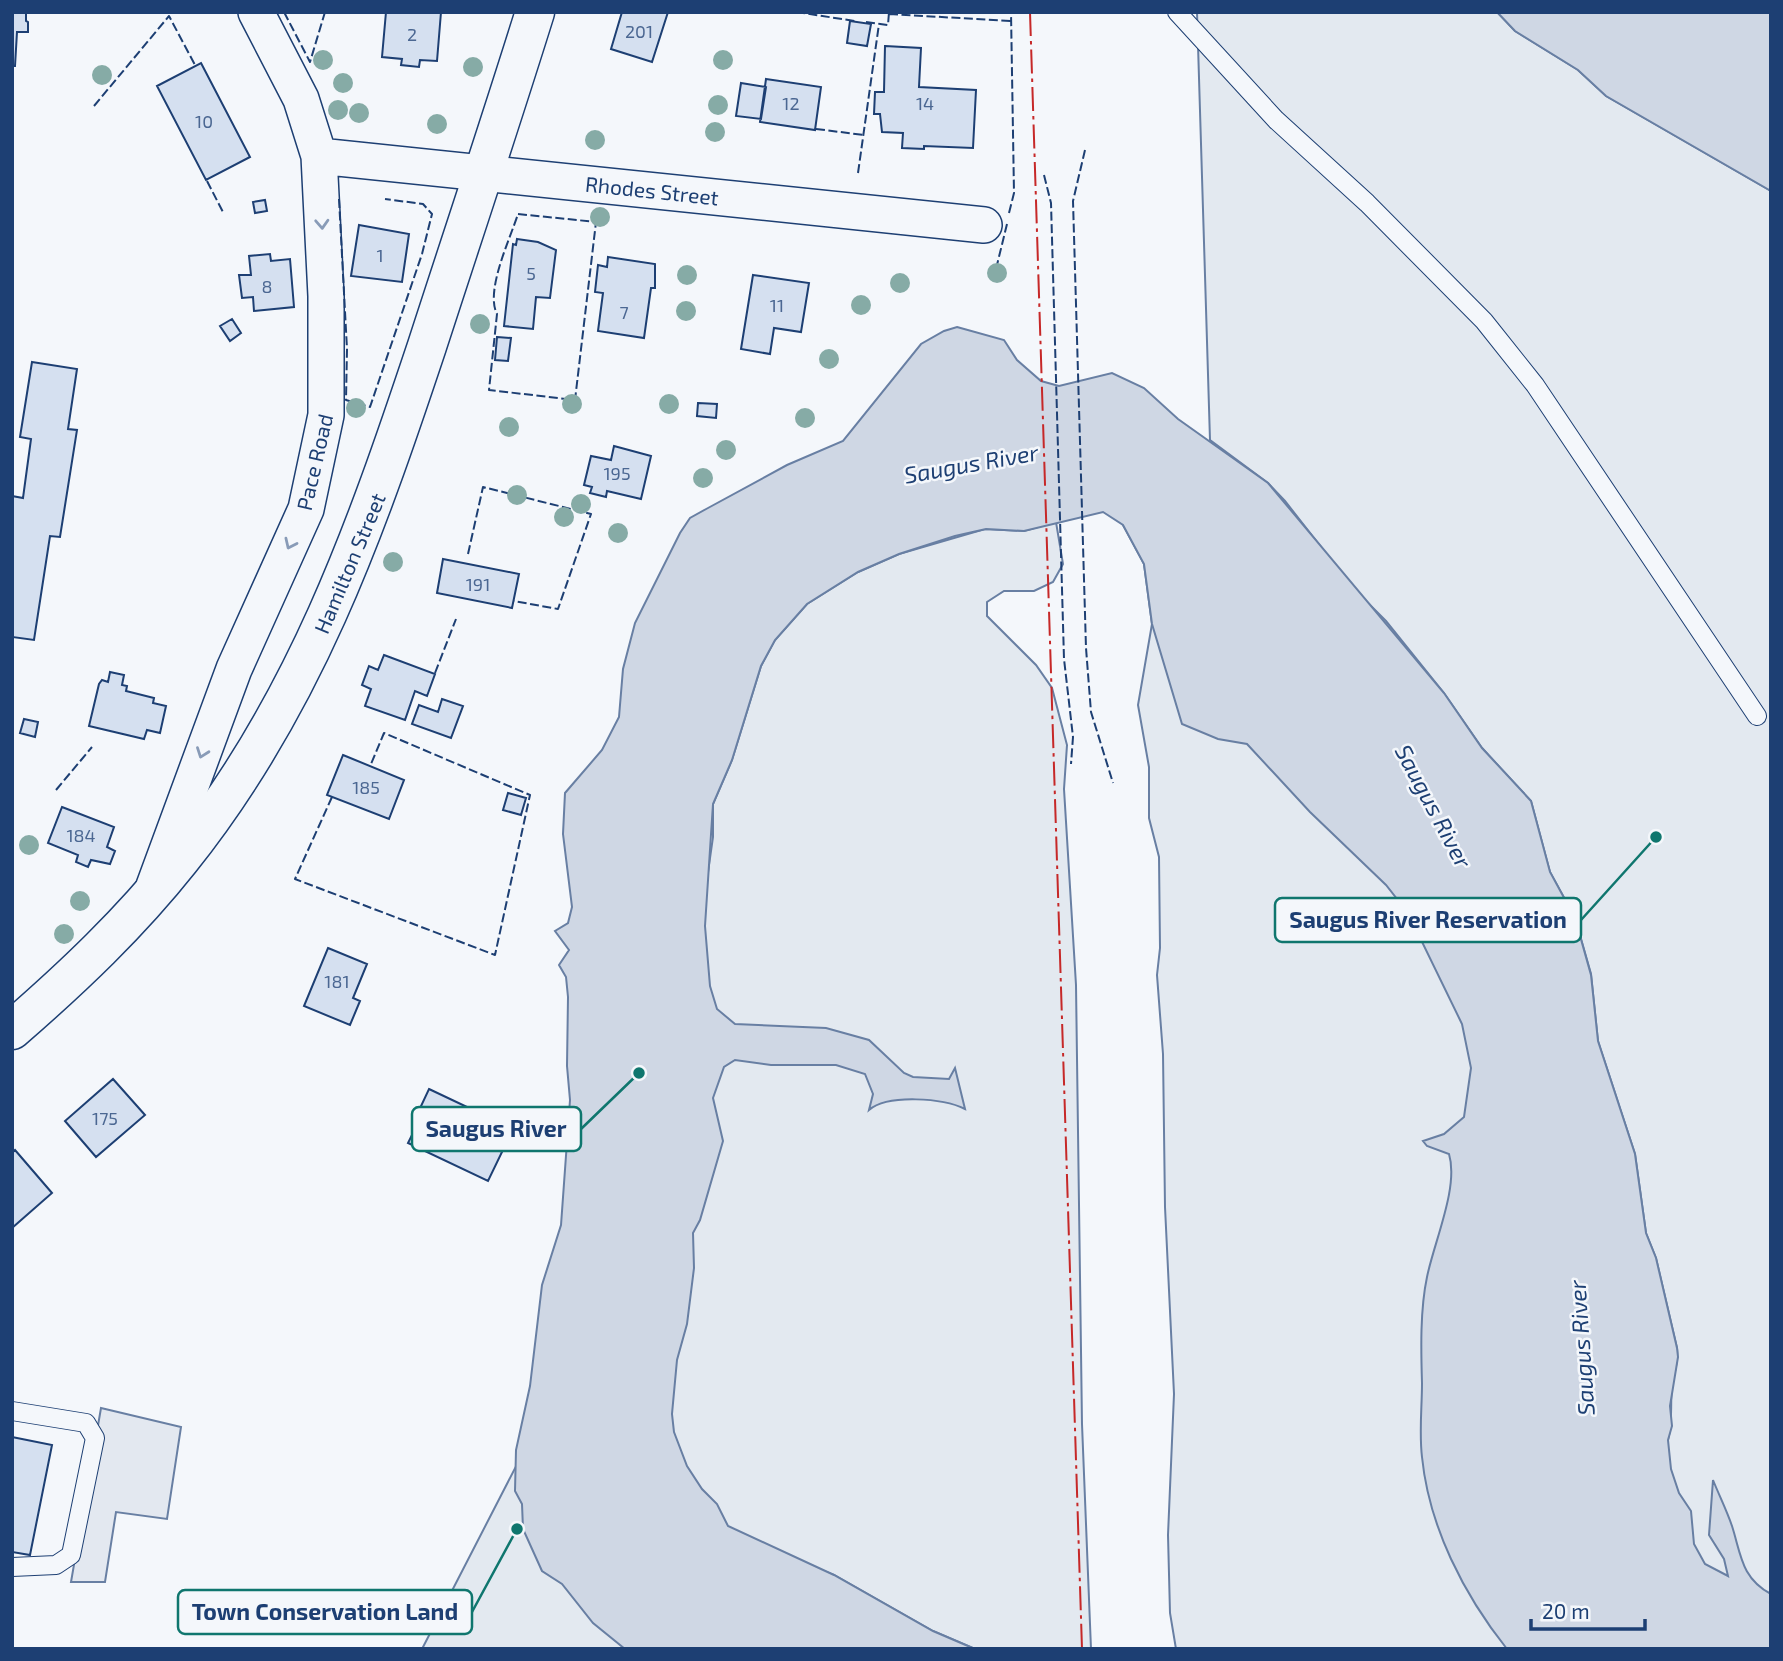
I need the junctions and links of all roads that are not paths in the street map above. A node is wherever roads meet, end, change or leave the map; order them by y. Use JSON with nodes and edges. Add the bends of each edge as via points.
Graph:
{"nodes":[{"id":1,"x":256,"y":12,"type":"edge"},
{"id":2,"x":535,"y":12,"type":"edge"},
{"id":3,"x":1177,"y":12,"type":"edge"},
{"id":4,"x":319,"y":156,"type":"junction"},
{"id":5,"x":484,"y":173,"type":"junction"},
{"id":6,"x":984,"y":225,"type":"dead end"},
{"id":7,"x":1756,"y":716,"type":"dead end"},
{"id":8,"x":150,"y":896,"type":"junction"},
{"id":9,"x":12,"y":1030,"type":"edge"},
{"id":10,"x":12,"y":1411,"type":"edge"},
{"id":11,"x":12,"y":1566,"type":"edge"}],
"edges":[{"from":1,"to":4,"type":"street","name":"Pace Road","via":[[301,99]]},
{"from":2,"to":5,"type":"main road","name":"Hamilton Street"},
{"from":3,"to":7,"type":"lane","via":[[1276,120],[1367,203],[1484,321],[1535,385]]},
{"from":4,"to":5,"type":"street","name":"Rhodes Street"},
{"from":4,"to":8,"type":"street","name":"Pace Road","one_way":true,"via":[[328,391],[318,464],[306,509],[234,669]]},
{"from":5,"to":6,"type":"street","name":"Rhodes Street"},
{"from":5,"to":8,"type":"main road","name":"Hamilton Street","via":[[380,488],[337,598],[255,751],[208,822]]},
{"from":8,"to":9,"type":"main road","name":"Hamilton Street","via":[[97,954]]},
{"from":10,"to":11,"type":"lane","via":[[86,1423],[95,1438],[71,1555],[56,1565]]}]}
